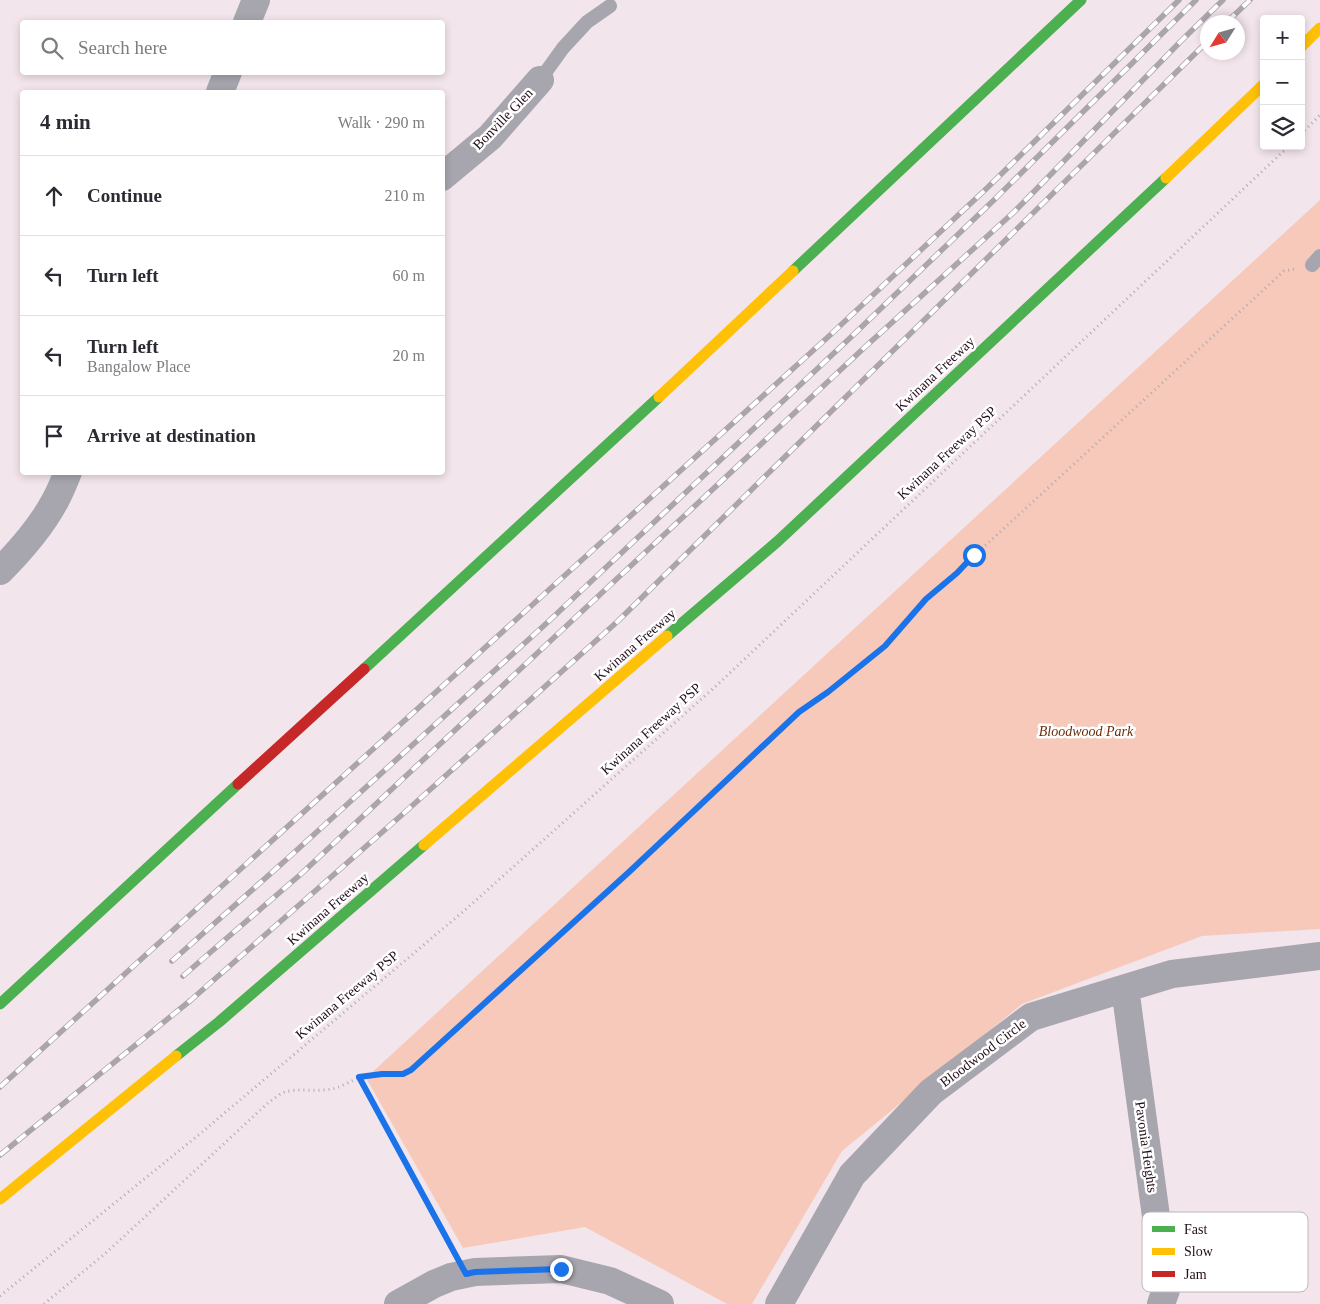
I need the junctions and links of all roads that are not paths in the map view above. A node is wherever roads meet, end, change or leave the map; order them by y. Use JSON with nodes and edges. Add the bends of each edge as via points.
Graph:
{"nodes":[{"id":1,"x":256,"y":0,"type":"edge"},
{"id":2,"x":1081,"y":0,"type":"edge"},
{"id":3,"x":610,"y":6,"type":"dead end"},
{"id":4,"x":248,"y":20,"type":"edge"},
{"id":5,"x":1320,"y":28,"type":"edge"},
{"id":6,"x":1305,"y":43,"type":"edge"},
{"id":7,"x":227,"y":75,"type":"edge"},
{"id":8,"x":540,"y":80,"type":"joint"},
{"id":9,"x":1260,"y":88,"type":"edge"},
{"id":10,"x":221,"y":90,"type":"edge"},
{"id":11,"x":445,"y":174,"type":"edge"},
{"id":12,"x":67,"y":475,"type":"edge"},
{"id":13,"x":0,"y":571,"type":"edge"},
{"id":14,"x":1320,"y":956,"type":"edge"},
{"id":15,"x":1124,"y":988,"type":"junction"},
{"id":16,"x":0,"y":1004,"type":"edge"},
{"id":17,"x":0,"y":1199,"type":"edge"},
{"id":18,"x":1155,"y":1212,"type":"edge"},
{"id":19,"x":398,"y":1304,"type":"edge"},
{"id":20,"x":660,"y":1304,"type":"edge"},
{"id":21,"x":779,"y":1304,"type":"edge"}],
"edges":[{"from":1,"to":4,"type":"street"},
{"from":2,"to":16,"type":"highway","via":[[642,413]]},
{"from":3,"to":8,"type":"lane","via":[[587,22]]},
{"from":5,"to":6,"type":"highway"},
{"from":7,"to":10,"type":"street"},
{"from":8,"to":11,"type":"street","name":"Bonville Glen","via":[[490,137]]},
{"from":9,"to":17,"type":"highway","name":"Kwinana Freeway","via":[[778,541],[220,1022]]},
{"from":12,"to":13,"type":"street","via":[[38,528]]},
{"from":14,"to":15,"type":"street","name":"Bloodwood Circle","via":[[1172,974]]},
{"from":15,"to":18,"type":"street","name":"Pavonia Heights"},
{"from":15,"to":21,"type":"street","name":"Bloodwood Circle","via":[[1032,1017],[931,1092],[852,1175]]},
{"from":19,"to":20,"type":"street","via":[[434,1284],[475,1272],[561,1269],[610,1281]]}]}
